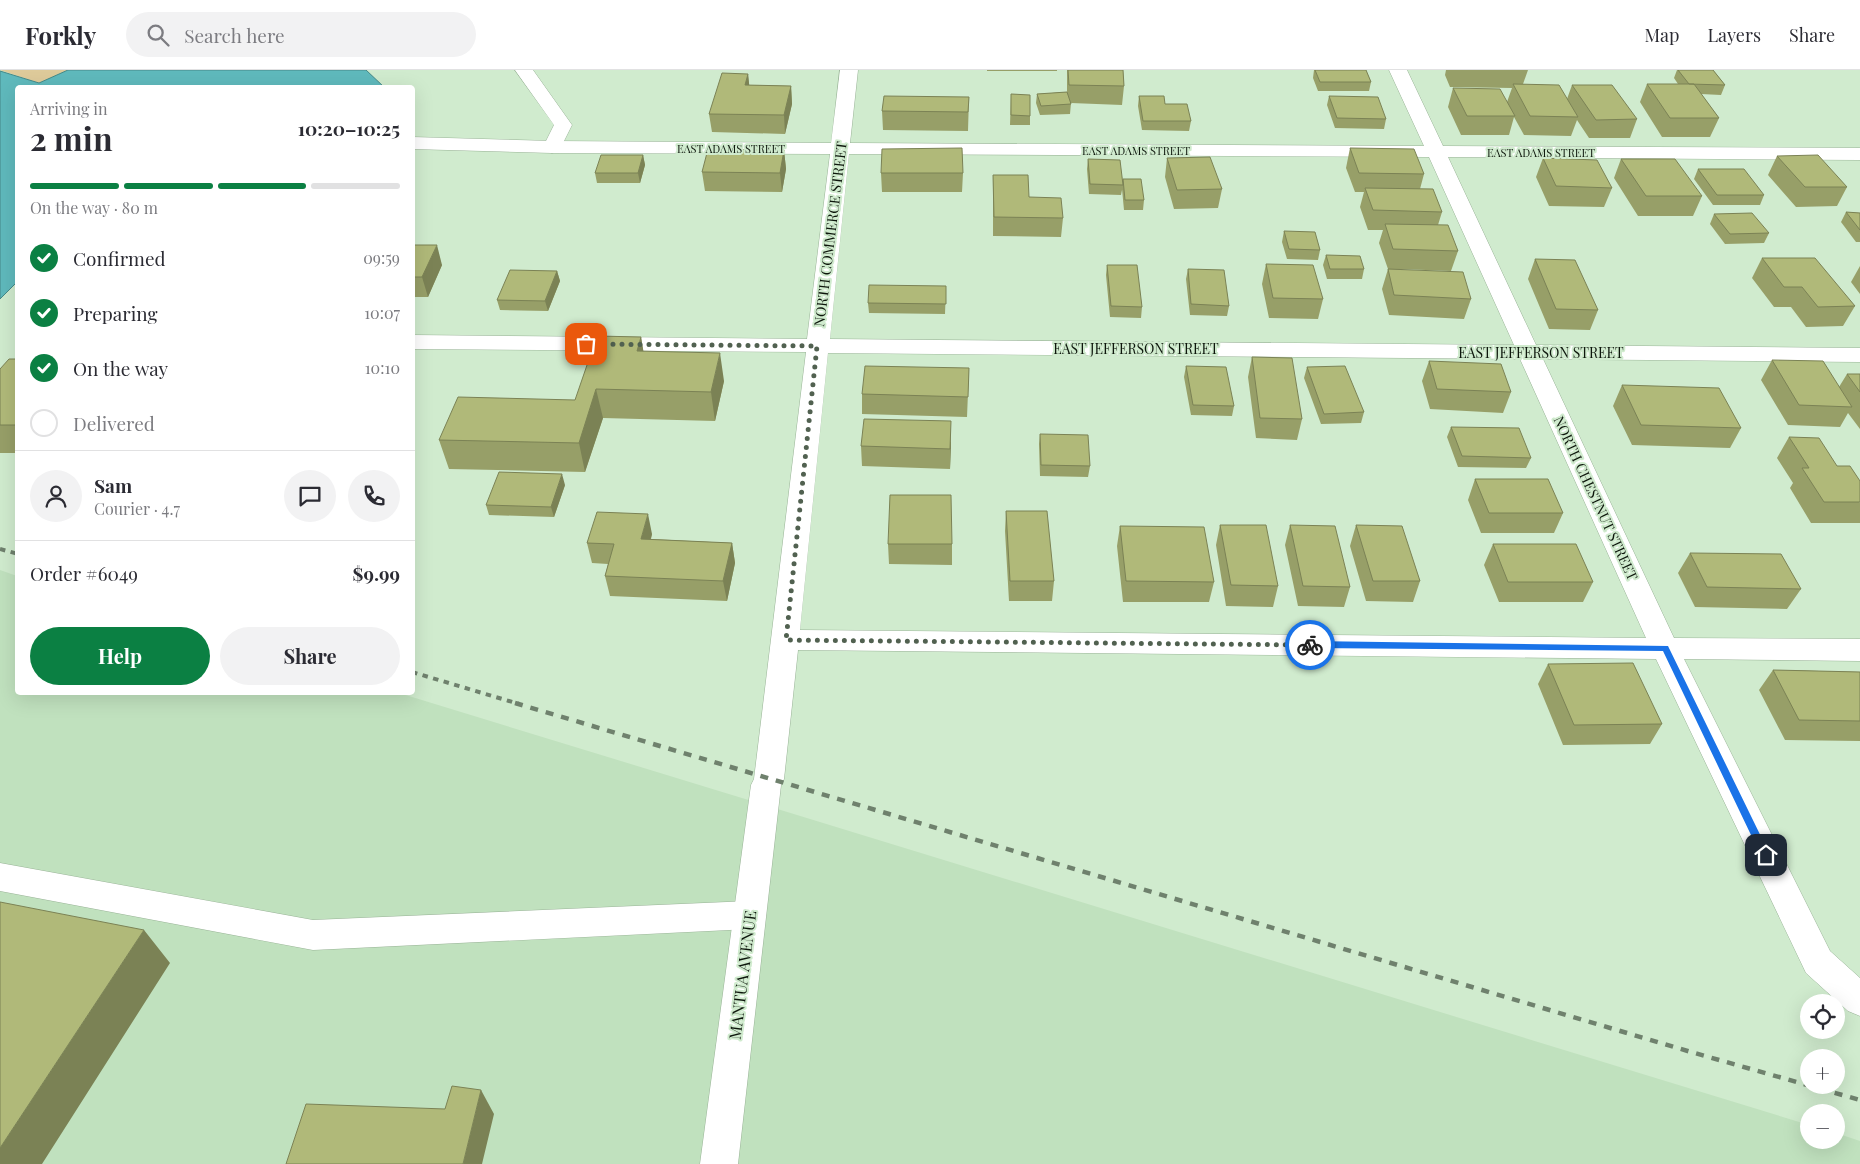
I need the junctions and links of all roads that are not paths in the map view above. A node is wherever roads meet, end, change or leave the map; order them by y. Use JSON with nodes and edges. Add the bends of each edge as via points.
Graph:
{"nodes":[{"id":1,"x":524,"y":70,"type":"edge"},
{"id":2,"x":849,"y":70,"type":"edge"},
{"id":3,"x":1398,"y":70,"type":"edge"},
{"id":4,"x":415,"y":142,"type":"edge"},
{"id":5,"x":552,"y":147,"type":"junction"},
{"id":6,"x":841,"y":148,"type":"junction"},
{"id":7,"x":1437,"y":151,"type":"junction"},
{"id":8,"x":1860,"y":154,"type":"edge"},
{"id":9,"x":415,"y":342,"type":"edge"},
{"id":10,"x":817,"y":346,"type":"junction"},
{"id":11,"x":1528,"y":352,"type":"junction"},
{"id":12,"x":1860,"y":355,"type":"edge"},
{"id":13,"x":786,"y":640,"type":"junction"},
{"id":14,"x":1665,"y":648,"type":"junction"},
{"id":15,"x":1860,"y":650,"type":"edge"},
{"id":16,"x":766,"y":785,"type":"joint"},
{"id":17,"x":0,"y":878,"type":"edge"},
{"id":18,"x":750,"y":915,"type":"junction"},
{"id":19,"x":1860,"y":1000,"type":"edge"},
{"id":20,"x":719,"y":1164,"type":"edge"}],
"edges":[{"from":1,"to":5,"type":"street","via":[[563,125]]},
{"from":2,"to":6,"type":"street","name":"NORTH COMMERCE STREET"},
{"from":3,"to":7,"type":"street","name":"NORTH CHESTNUT STREET"},
{"from":4,"to":5,"type":"street","name":"EAST ADAMS STREET"},
{"from":5,"to":6,"type":"street","name":"EAST ADAMS STREET"},
{"from":6,"to":7,"type":"street","name":"EAST ADAMS STREET"},
{"from":6,"to":10,"type":"street","name":"NORTH COMMERCE STREET"},
{"from":7,"to":8,"type":"street","name":"EAST ADAMS STREET"},
{"from":7,"to":11,"type":"street","name":"NORTH CHESTNUT STREET"},
{"from":9,"to":10,"type":"street","name":"EAST JEFFERSON STREET"},
{"from":10,"to":11,"type":"street","name":"EAST JEFFERSON STREET"},
{"from":10,"to":13,"type":"street","name":"NORTH COMMERCE STREET"},
{"from":11,"to":12,"type":"street","name":"EAST JEFFERSON STREET"},
{"from":11,"to":14,"type":"street","name":"NORTH CHESTNUT STREET"},
{"from":13,"to":14,"type":"street"},
{"from":13,"to":16,"type":"street","name":"NORTH COMMERCE STREET"},
{"from":14,"to":15,"type":"street"},
{"from":14,"to":19,"type":"street","name":"NORTH CHESTNUT STREET","via":[[1818,962]]},
{"from":16,"to":18,"type":"street","name":"MANTUA AVENUE"},
{"from":17,"to":18,"type":"street","via":[[313,935]]},
{"from":18,"to":20,"type":"street","name":"MANTUA AVENUE"}]}
